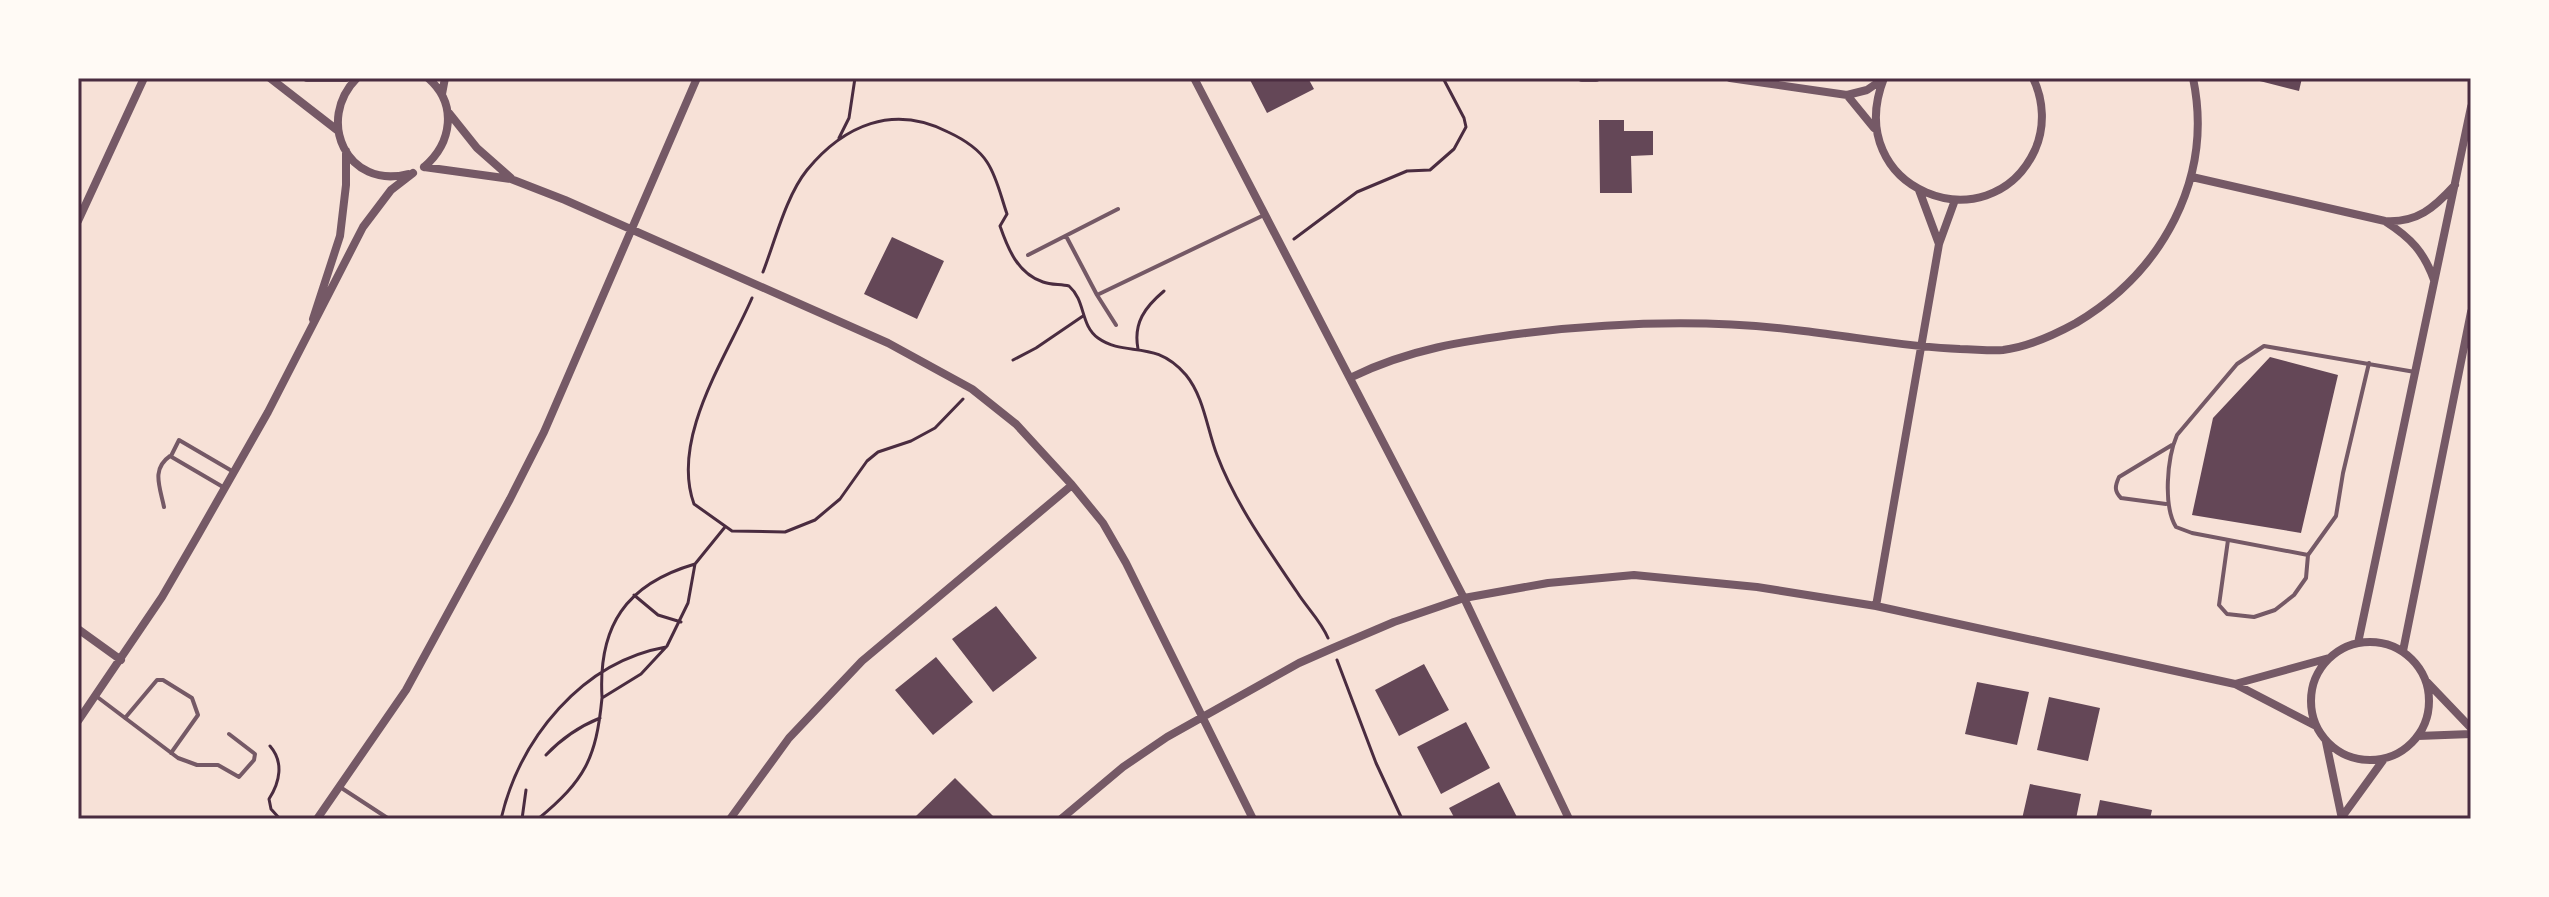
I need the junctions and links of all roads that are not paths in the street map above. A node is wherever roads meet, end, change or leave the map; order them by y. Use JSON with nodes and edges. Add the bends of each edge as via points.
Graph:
{"nodes":[{"id":1,"x":144,"y":78,"type":"edge"},
{"id":2,"x":270,"y":78,"type":"edge"},
{"id":3,"x":307,"y":78,"type":"edge"},
{"id":4,"x":346,"y":78,"type":"edge"},
{"id":5,"x":357,"y":78,"type":"edge"},
{"id":6,"x":428,"y":78,"type":"edge"},
{"id":7,"x":445,"y":78,"type":"edge"},
{"id":8,"x":697,"y":78,"type":"edge"},
{"id":9,"x":1194,"y":78,"type":"edge"},
{"id":10,"x":1582,"y":78,"type":"edge"},
{"id":11,"x":1596,"y":78,"type":"edge"},
{"id":12,"x":1730,"y":78,"type":"edge"},
{"id":13,"x":1884,"y":78,"type":"edge"},
{"id":14,"x":2033,"y":78,"type":"edge"},
{"id":15,"x":2193,"y":78,"type":"edge"},
{"id":16,"x":442,"y":94,"type":"junction"},
{"id":17,"x":1847,"y":95,"type":"junction"},
{"id":18,"x":2471,"y":107,"type":"edge"},
{"id":19,"x":448,"y":112,"type":"junction"},
{"id":20,"x":337,"y":130,"type":"junction"},
{"id":21,"x":1876,"y":132,"type":"junction"},
{"id":22,"x":346,"y":151,"type":"junction"},
{"id":23,"x":424,"y":167,"type":"junction"},
{"id":24,"x":413,"y":173,"type":"junction"},
{"id":25,"x":2192,"y":177,"type":"junction"},
{"id":26,"x":511,"y":179,"type":"junction"},
{"id":27,"x":2455,"y":184,"type":"junction"},
{"id":28,"x":1919,"y":190,"type":"junction"},
{"id":29,"x":1955,"y":200,"type":"junction"},
{"id":30,"x":1118,"y":209,"type":"dead end"},
{"id":31,"x":1264,"y":215,"type":"junction"},
{"id":32,"x":78,"y":221,"type":"edge"},
{"id":33,"x":2385,"y":221,"type":"junction"},
{"id":34,"x":631,"y":229,"type":"junction"},
{"id":35,"x":1066,"y":236,"type":"junction"},
{"id":36,"x":1939,"y":244,"type":"junction"},
{"id":37,"x":1028,"y":255,"type":"dead end"},
{"id":38,"x":2434,"y":281,"type":"junction"},
{"id":39,"x":1097,"y":295,"type":"junction"},
{"id":40,"x":2471,"y":312,"type":"edge"},
{"id":41,"x":1116,"y":325,"type":"dead end"},
{"id":42,"x":311,"y":328,"type":"junction"},
{"id":43,"x":1920,"y":348,"type":"junction"},
{"id":44,"x":2369,"y":363,"type":"junction"},
{"id":45,"x":2415,"y":372,"type":"junction"},
{"id":46,"x":1352,"y":377,"type":"junction"},
{"id":47,"x":2172,"y":445,"type":"junction"},
{"id":48,"x":170,"y":456,"type":"junction"},
{"id":49,"x":234,"y":472,"type":"junction"},
{"id":50,"x":1072,"y":485,"type":"junction"},
{"id":51,"x":225,"y":488,"type":"junction"},
{"id":52,"x":2166,"y":504,"type":"junction"},
{"id":53,"x":164,"y":507,"type":"dead end"},
{"id":54,"x":2228,"y":540,"type":"junction"},
{"id":55,"x":2308,"y":555,"type":"junction"},
{"id":56,"x":1464,"y":598,"type":"junction"},
{"id":57,"x":1876,"y":606,"type":"junction"},
{"id":58,"x":78,"y":629,"type":"edge"},
{"id":59,"x":2358,"y":643,"type":"junction"},
{"id":60,"x":2403,"y":651,"type":"junction"},
{"id":61,"x":2329,"y":658,"type":"junction"},
{"id":62,"x":121,"y":660,"type":"junction"},
{"id":63,"x":2427,"y":682,"type":"junction"},
{"id":64,"x":2235,"y":684,"type":"junction"},
{"id":65,"x":96,"y":696,"type":"junction"},
{"id":66,"x":1204,"y":716,"type":"junction"},
{"id":67,"x":125,"y":718,"type":"junction"},
{"id":68,"x":78,"y":721,"type":"edge"},
{"id":69,"x":2316,"y":726,"type":"junction"},
{"id":70,"x":2471,"y":728,"type":"edge"},
{"id":71,"x":229,"y":734,"type":"dead end"},
{"id":72,"x":2471,"y":734,"type":"edge"},
{"id":73,"x":2418,"y":736,"type":"junction"},
{"id":74,"x":2326,"y":741,"type":"junction"},
{"id":75,"x":171,"y":753,"type":"junction"},
{"id":76,"x":2384,"y":759,"type":"junction"},
{"id":77,"x":340,"y":787,"type":"junction"},
{"id":78,"x":2342,"y":818,"type":"edge"},
{"id":79,"x":317,"y":819,"type":"edge"},
{"id":80,"x":389,"y":819,"type":"edge"},
{"id":81,"x":730,"y":819,"type":"edge"},
{"id":82,"x":1061,"y":819,"type":"edge"},
{"id":83,"x":1253,"y":819,"type":"edge"},
{"id":84,"x":1569,"y":819,"type":"edge"}],
"edges":[{"from":1,"to":32,"type":"street"},
{"from":2,"to":20,"type":"street"},
{"from":3,"to":4,"type":"street"},
{"from":5,"to":20,"type":"street","via":[[340,100]]},
{"from":6,"to":16,"type":"street"},
{"from":7,"to":16,"type":"street"},
{"from":8,"to":34,"type":"street"},
{"from":9,"to":31,"type":"street"},
{"from":10,"to":11,"type":"street"},
{"from":12,"to":17,"type":"street"},
{"from":13,"to":17,"type":"street"},
{"from":13,"to":21,"type":"street"},
{"from":14,"to":29,"type":"street","via":[[2042,116],[2030,159],[1998,189]]},
{"from":15,"to":25,"type":"street"},
{"from":16,"to":19,"type":"street"},
{"from":17,"to":21,"type":"street"},
{"from":18,"to":27,"type":"street"},
{"from":19,"to":23,"type":"street","via":[[446,137]]},
{"from":19,"to":26,"type":"street"},
{"from":20,"to":22,"type":"street"},
{"from":21,"to":28,"type":"street","via":[[1891,166]]},
{"from":22,"to":24,"type":"street","via":[[370,172]]},
{"from":22,"to":42,"type":"street","via":[[340,236]]},
{"from":23,"to":24,"type":"street"},
{"from":23,"to":26,"type":"street"},
{"from":24,"to":42,"type":"street","via":[[391,190],[363,227]]},
{"from":25,"to":33,"type":"street"},
{"from":25,"to":43,"type":"street","via":[[2155,255],[2094,312],[2029,344],[2001,350]]},
{"from":26,"to":34,"type":"street"},
{"from":27,"to":33,"type":"street","via":[[2422,215]]},
{"from":27,"to":38,"type":"street"},
{"from":28,"to":29,"type":"street"},
{"from":28,"to":36,"type":"street"},
{"from":29,"to":36,"type":"street"},
{"from":30,"to":35,"type":"lane"},
{"from":31,"to":39,"type":"lane"},
{"from":31,"to":46,"type":"street"},
{"from":33,"to":38,"type":"street","via":[[2419,248]]},
{"from":34,"to":50,"type":"street","via":[[923,360],[1016,424]]},
{"from":34,"to":77,"type":"street","via":[[544,432],[475,568],[406,690]]},
{"from":35,"to":37,"type":"lane"},
{"from":35,"to":39,"type":"lane"},
{"from":36,"to":43,"type":"street"},
{"from":38,"to":45,"type":"street"},
{"from":39,"to":41,"type":"lane"},
{"from":40,"to":60,"type":"street"},
{"from":42,"to":49,"type":"street"},
{"from":43,"to":46,"type":"street","via":[[1731,323],[1586,326],[1428,348]]},
{"from":43,"to":57,"type":"street"},
{"from":44,"to":45,"type":"lane"},
{"from":44,"to":47,"type":"lane","via":[[2264,346],[2237,364]]},
{"from":44,"to":55,"type":"lane","via":[[2336,516]]},
{"from":45,"to":59,"type":"street"},
{"from":46,"to":56,"type":"street"},
{"from":47,"to":52,"type":"lane"},
{"from":47,"to":52,"type":"lane","via":[[2115,484],[2121,498]]},
{"from":48,"to":49,"type":"lane","via":[[179,440]]},
{"from":48,"to":51,"type":"lane"},
{"from":48,"to":53,"type":"lane","via":[[157,473]]},
{"from":49,"to":51,"type":"street"},
{"from":50,"to":66,"type":"street","via":[[1126,563]]},
{"from":50,"to":81,"type":"street","via":[[862,661],[789,738]]},
{"from":51,"to":62,"type":"street"},
{"from":52,"to":54,"type":"lane","via":[[2176,527]]},
{"from":54,"to":55,"type":"lane"},
{"from":54,"to":55,"type":"lane","via":[[2219,605],[2227,614],[2254,617],[2275,610],[2306,578]]},
{"from":56,"to":57,"type":"street","via":[[1634,575]]},
{"from":56,"to":66,"type":"street","via":[[1299,663]]},
{"from":56,"to":84,"type":"street"},
{"from":57,"to":64,"type":"street"},
{"from":58,"to":62,"type":"street"},
{"from":59,"to":60,"type":"street"},
{"from":59,"to":61,"type":"street"},
{"from":60,"to":63,"type":"street"},
{"from":61,"to":64,"type":"street"},
{"from":61,"to":69,"type":"street","via":[[2312,690]]},
{"from":62,"to":65,"type":"street"},
{"from":63,"to":70,"type":"street"},
{"from":63,"to":73,"type":"street","via":[[2427,719]]},
{"from":64,"to":69,"type":"street"},
{"from":65,"to":67,"type":"lane"},
{"from":65,"to":68,"type":"street"},
{"from":66,"to":82,"type":"street","via":[[1123,767]]},
{"from":66,"to":83,"type":"street"},
{"from":67,"to":75,"type":"lane"},
{"from":67,"to":75,"type":"lane","via":[[157,680],[191,697],[198,715]]},
{"from":69,"to":74,"type":"street"},
{"from":71,"to":75,"type":"lane","via":[[255,754],[239,777],[222,766],[192,764]]},
{"from":72,"to":73,"type":"street"},
{"from":73,"to":76,"type":"street"},
{"from":74,"to":76,"type":"street","via":[[2352,757]]},
{"from":74,"to":78,"type":"street"},
{"from":76,"to":78,"type":"street"},
{"from":77,"to":79,"type":"street"},
{"from":77,"to":80,"type":"lane"}]}
